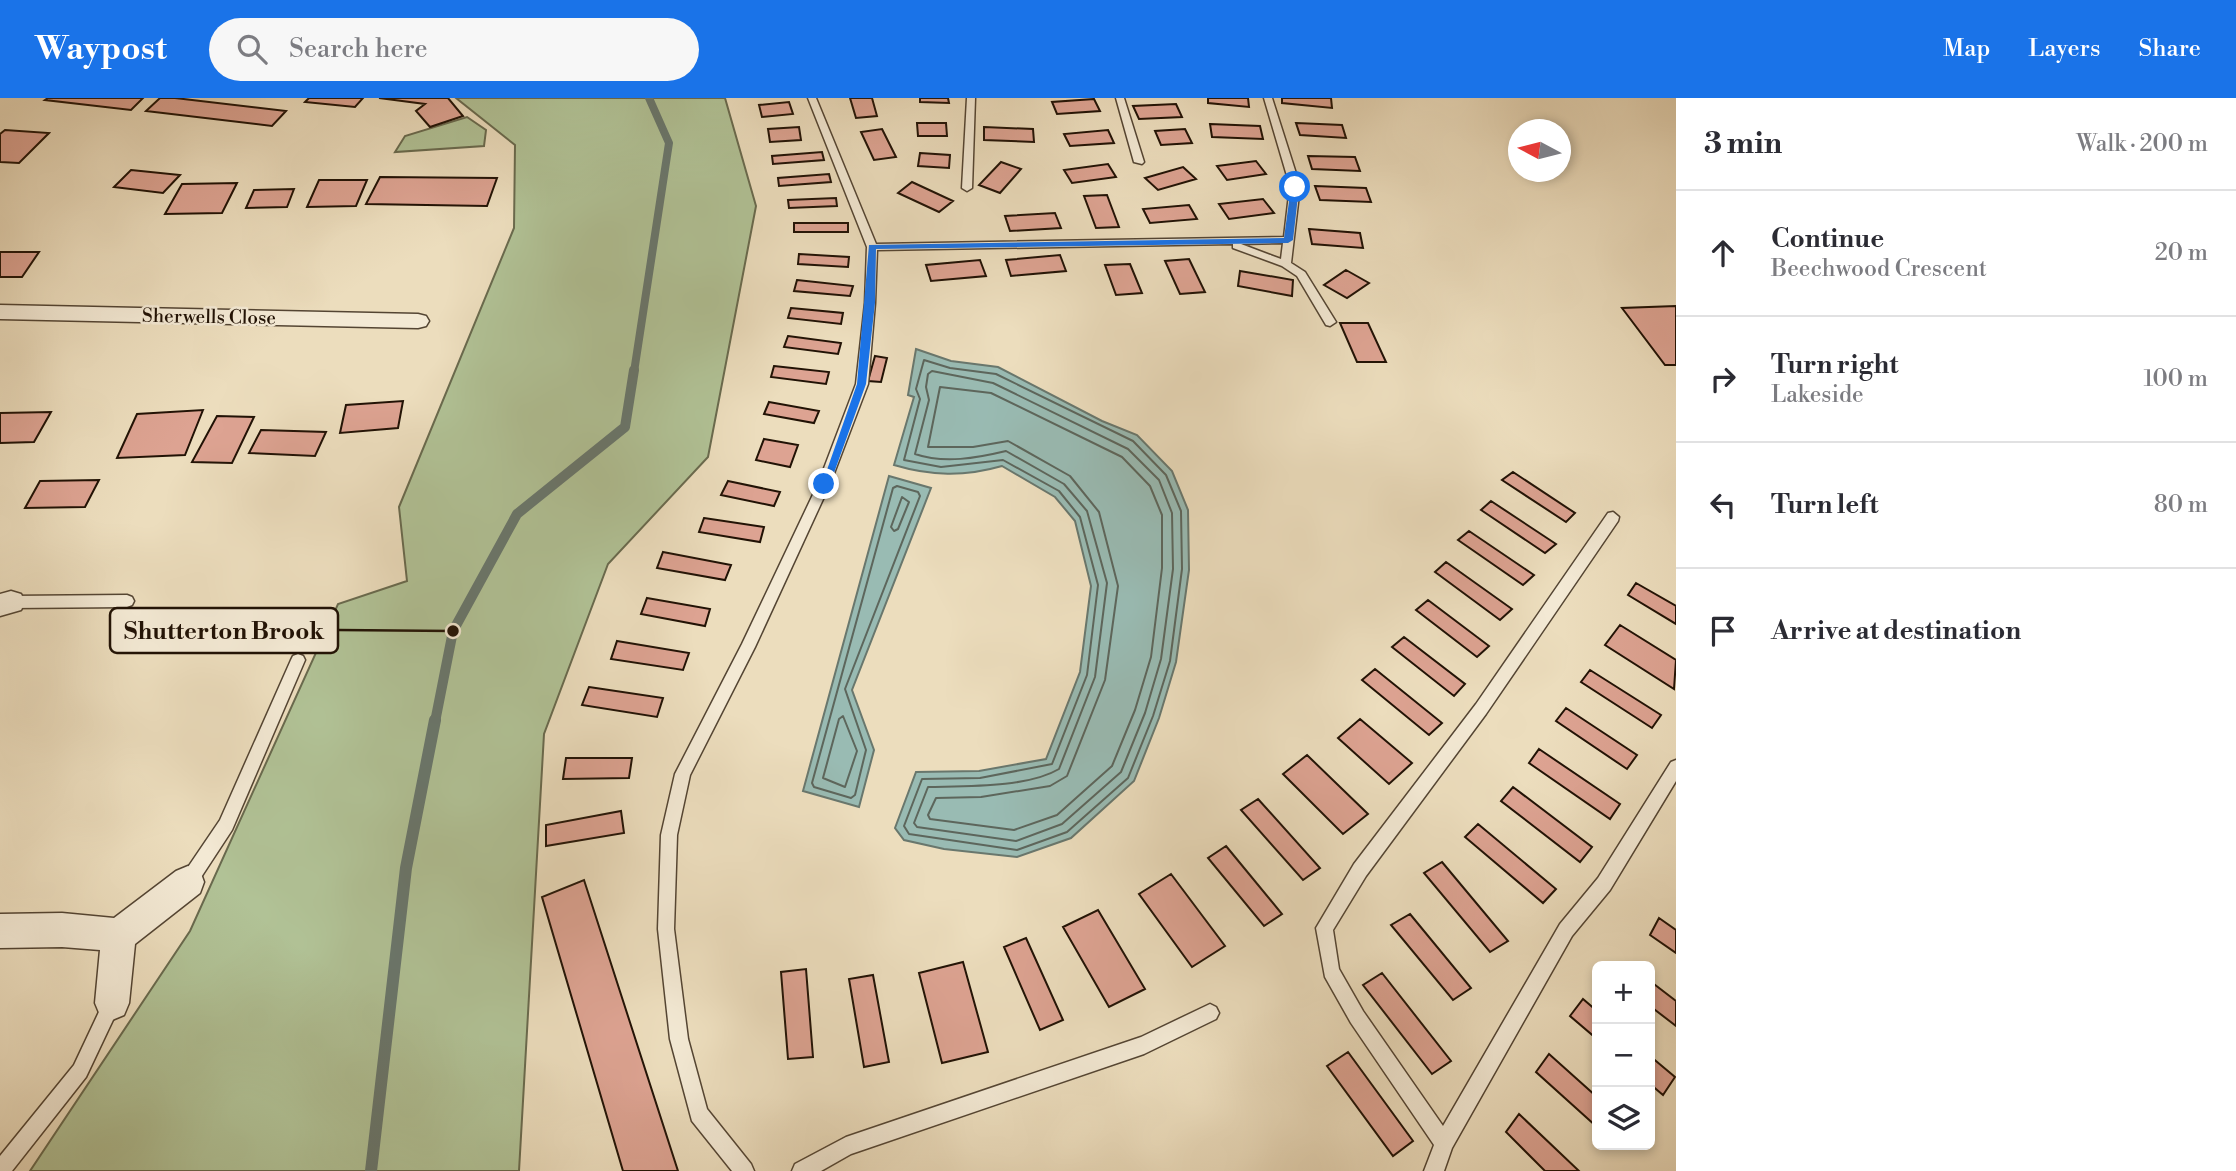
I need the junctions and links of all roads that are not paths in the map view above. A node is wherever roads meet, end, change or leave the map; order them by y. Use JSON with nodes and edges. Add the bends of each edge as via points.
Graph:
{"nodes":[{"id":1,"x":812,"y":98,"type":"edge"},
{"id":2,"x":971,"y":98,"type":"edge"},
{"id":3,"x":1120,"y":98,"type":"edge"},
{"id":4,"x":1268,"y":98,"type":"edge"},
{"id":5,"x":1139,"y":162,"type":"dead end"},
{"id":6,"x":967,"y":188,"type":"dead end"},
{"id":7,"x":1288,"y":240,"type":"junction"},
{"id":8,"x":1229,"y":243,"type":"junction"},
{"id":9,"x":872,"y":247,"type":"junction"},
{"id":10,"x":1286,"y":264,"type":"junction"},
{"id":11,"x":0,"y":312,"type":"edge"},
{"id":12,"x":418,"y":321,"type":"dead end"},
{"id":13,"x":1330,"y":322,"type":"dead end"},
{"id":14,"x":1614,"y":517,"type":"dead end"},
{"id":15,"x":127,"y":601,"type":"dead end"},
{"id":16,"x":5,"y":604,"type":"edge"},
{"id":17,"x":298,"y":660,"type":"dead end"},
{"id":18,"x":1676,"y":767,"type":"edge"},
{"id":19,"x":188,"y":882,"type":"joint"},
{"id":20,"x":0,"y":931,"type":"edge"},
{"id":21,"x":119,"y":934,"type":"junction"},
{"id":22,"x":111,"y":1003,"type":"joint"},
{"id":23,"x":1210,"y":1013,"type":"dead end"},
{"id":24,"x":1444,"y":1143,"type":"junction"},
{"id":25,"x":0,"y":1171,"type":"edge"},
{"id":26,"x":744,"y":1171,"type":"edge"},
{"id":27,"x":802,"y":1171,"type":"edge"},
{"id":28,"x":1434,"y":1171,"type":"edge"}],
"edges":[{"from":1,"to":9,"type":"lane"},
{"from":2,"to":6,"type":"lane"},
{"from":3,"to":5,"type":"lane"},
{"from":4,"to":7,"type":"lane","via":[[1295,187]]},
{"from":7,"to":8,"type":"lane"},
{"from":7,"to":10,"type":"lane"},
{"from":8,"to":9,"type":"lane"},
{"from":8,"to":10,"type":"lane"},
{"from":9,"to":26,"type":"lane","via":[[862,384],[824,484],[683,774],[669,835],[666,929],[679,1040],[699,1114]]},
{"from":10,"to":13,"type":"lane","via":[[1301,274]]},
{"from":11,"to":12,"type":"street","name":"Sherwells Close"},
{"from":14,"to":24,"type":"lane","via":[[1481,709],[1360,870],[1324,928],[1331,971],[1408,1096]]},
{"from":15,"to":16,"type":"lane"},
{"from":17,"to":19,"type":"lane","via":[[226,825]]},
{"from":18,"to":24,"type":"lane","via":[[1604,884],[1566,930]]},
{"from":19,"to":21,"type":"street"},
{"from":20,"to":21,"type":"street"},
{"from":21,"to":22,"type":"street"},
{"from":22,"to":25,"type":"lane","via":[[80,1071]]},
{"from":23,"to":27,"type":"lane","via":[[1144,1045],[846,1146]]},
{"from":24,"to":28,"type":"lane"}]}
